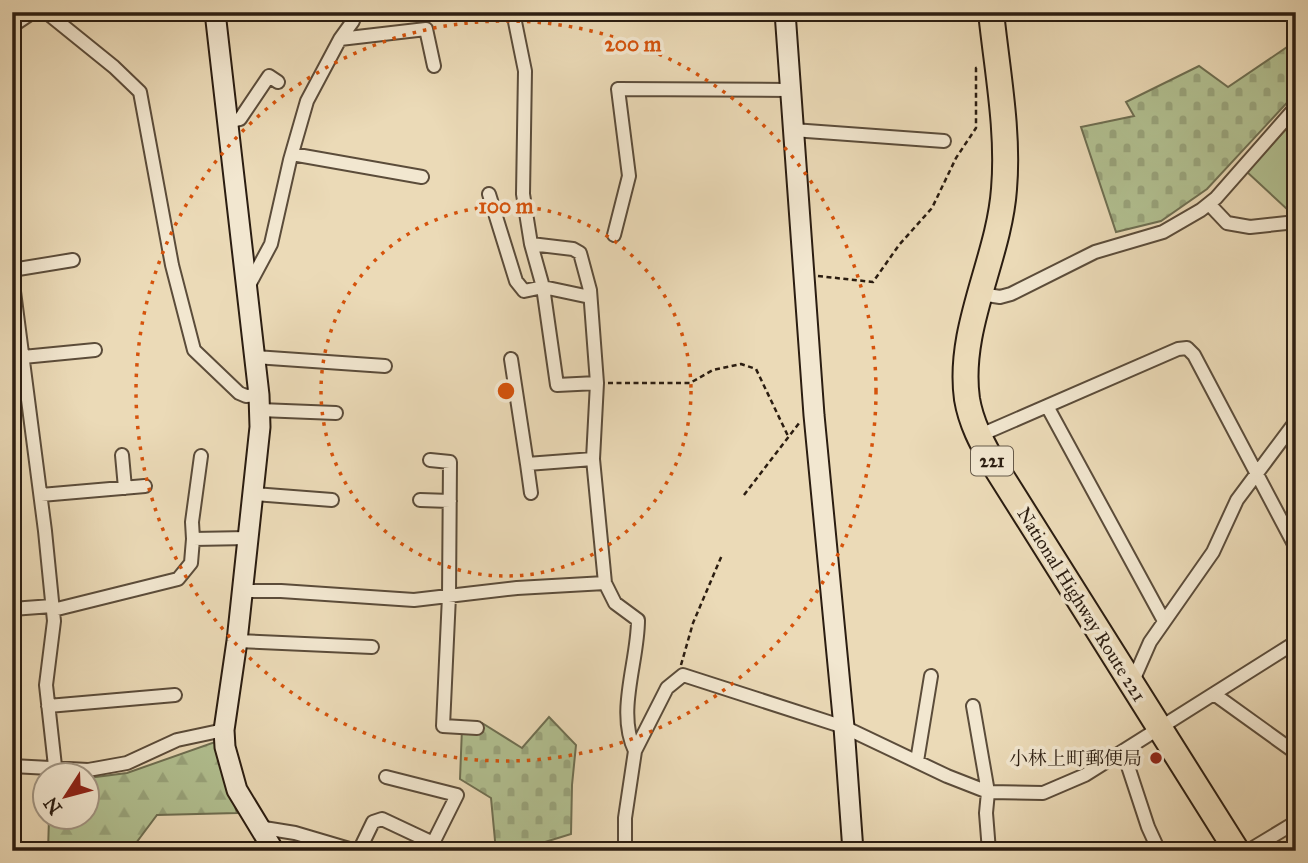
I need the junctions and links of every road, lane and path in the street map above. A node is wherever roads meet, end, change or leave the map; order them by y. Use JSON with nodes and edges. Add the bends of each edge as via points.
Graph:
{"nodes":[{"id":1,"x":33,"y":12,"type":"edge"},
{"id":2,"x":46,"y":12,"type":"edge"},
{"id":3,"x":215,"y":12,"type":"edge"},
{"id":4,"x":353,"y":12,"type":"edge"},
{"id":5,"x":513,"y":12,"type":"edge"},
{"id":6,"x":785,"y":12,"type":"edge"},
{"id":7,"x":991,"y":12,"type":"edge"},
{"id":8,"x":12,"y":26,"type":"edge"},
{"id":9,"x":340,"y":39,"type":"junction"},
{"id":10,"x":996,"y":63,"type":"junction"},
{"id":11,"x":434,"y":66,"type":"dead end"},
{"id":12,"x":278,"y":82,"type":"dead end"},
{"id":13,"x":790,"y":90,"type":"junction"},
{"id":14,"x":1296,"y":107,"type":"edge"},
{"id":15,"x":228,"y":122,"type":"junction"},
{"id":16,"x":793,"y":130,"type":"junction"},
{"id":17,"x":944,"y":141,"type":"dead end"},
{"id":18,"x":292,"y":154,"type":"junction"},
{"id":19,"x":422,"y":177,"type":"dead end"},
{"id":20,"x":489,"y":194,"type":"dead end"},
{"id":21,"x":1209,"y":204,"type":"junction"},
{"id":22,"x":1296,"y":222,"type":"edge"},
{"id":23,"x":614,"y":235,"type":"dead end"},
{"id":24,"x":531,"y":244,"type":"junction"},
{"id":25,"x":73,"y":260,"type":"dead end"},
{"id":26,"x":12,"y":270,"type":"edge"},
{"id":27,"x":804,"y":274,"type":"junction"},
{"id":28,"x":12,"y":276,"type":"edge"},
{"id":29,"x":543,"y":287,"type":"junction"},
{"id":30,"x":247,"y":289,"type":"junction"},
{"id":31,"x":981,"y":294,"type":"junction"},
{"id":32,"x":590,"y":297,"type":"junction"},
{"id":33,"x":14,"y":309,"type":"edge"},
{"id":34,"x":95,"y":350,"type":"dead end"},
{"id":35,"x":23,"y":356,"type":"junction"},
{"id":36,"x":254,"y":357,"type":"junction"},
{"id":37,"x":511,"y":359,"type":"dead end"},
{"id":38,"x":385,"y":366,"type":"dead end"},
{"id":39,"x":597,"y":383,"type":"junction"},
{"id":40,"x":259,"y":402,"type":"junction"},
{"id":41,"x":813,"y":406,"type":"junction"},
{"id":42,"x":1047,"y":406,"type":"junction"},
{"id":43,"x":336,"y":413,"type":"dead end"},
{"id":44,"x":1296,"y":421,"type":"edge"},
{"id":45,"x":788,"y":436,"type":"junction"},
{"id":46,"x":978,"y":436,"type":"junction"},
{"id":47,"x":122,"y":455,"type":"dead end"},
{"id":48,"x":201,"y":456,"type":"dead end"},
{"id":49,"x":593,"y":459,"type":"junction"},
{"id":50,"x":430,"y":460,"type":"dead end"},
{"id":51,"x":527,"y":464,"type":"junction"},
{"id":52,"x":1257,"y":474,"type":"junction"},
{"id":53,"x":145,"y":486,"type":"dead end"},
{"id":54,"x":125,"y":488,"type":"junction"},
{"id":55,"x":531,"y":493,"type":"dead end"},
{"id":56,"x":254,"y":494,"type":"junction"},
{"id":57,"x":41,"y":495,"type":"junction"},
{"id":58,"x":744,"y":495,"type":"dead end"},
{"id":59,"x":332,"y":500,"type":"dead end"},
{"id":60,"x":420,"y":500,"type":"dead end"},
{"id":61,"x":450,"y":501,"type":"junction"},
{"id":62,"x":248,"y":538,"type":"junction"},
{"id":63,"x":193,"y":539,"type":"junction"},
{"id":64,"x":1296,"y":548,"type":"edge"},
{"id":65,"x":722,"y":555,"type":"dead end"},
{"id":66,"x":606,"y":583,"type":"junction"},
{"id":67,"x":242,"y":591,"type":"junction"},
{"id":68,"x":449,"y":596,"type":"junction"},
{"id":69,"x":52,"y":608,"type":"junction"},
{"id":70,"x":12,"y":609,"type":"edge"},
{"id":71,"x":1164,"y":621,"type":"junction"},
{"id":72,"x":237,"y":641,"type":"junction"},
{"id":73,"x":1296,"y":642,"type":"edge"},
{"id":74,"x":372,"y":647,"type":"dead end"},
{"id":75,"x":931,"y":676,"type":"dead end"},
{"id":76,"x":678,"y":678,"type":"junction"},
{"id":77,"x":1132,"y":683,"type":"junction"},
{"id":78,"x":1214,"y":694,"type":"junction"},
{"id":79,"x":175,"y":695,"type":"dead end"},
{"id":80,"x":48,"y":706,"type":"junction"},
{"id":81,"x":973,"y":706,"type":"dead end"},
{"id":82,"x":844,"y":727,"type":"junction"},
{"id":83,"x":1159,"y":727,"type":"junction"},
{"id":84,"x":477,"y":728,"type":"dead end"},
{"id":85,"x":224,"y":730,"type":"junction"},
{"id":86,"x":635,"y":751,"type":"junction"},
{"id":87,"x":1123,"y":751,"type":"junction"},
{"id":88,"x":1296,"y":753,"type":"edge"},
{"id":89,"x":917,"y":761,"type":"junction"},
{"id":90,"x":55,"y":762,"type":"edge"},
{"id":91,"x":12,"y":766,"type":"edge"},
{"id":92,"x":32,"y":766,"type":"edge"},
{"id":93,"x":102,"y":766,"type":"edge"},
{"id":94,"x":386,"y":777,"type":"dead end"},
{"id":95,"x":988,"y":792,"type":"junction"},
{"id":96,"x":1296,"y":822,"type":"edge"},
{"id":97,"x":258,"y":827,"type":"junction"},
{"id":98,"x":1042,"y":850,"type":"edge"},
{"id":99,"x":274,"y":851,"type":"edge"},
{"id":100,"x":357,"y":851,"type":"edge"},
{"id":101,"x":625,"y":851,"type":"edge"},
{"id":102,"x":853,"y":851,"type":"edge"},
{"id":103,"x":989,"y":851,"type":"edge"},
{"id":104,"x":1074,"y":851,"type":"edge"},
{"id":105,"x":1159,"y":851,"type":"edge"},
{"id":106,"x":1237,"y":851,"type":"edge"},
{"id":107,"x":1248,"y":851,"type":"edge"}],
"edges":[{"from":1,"to":8,"type":"street"},
{"from":2,"to":40,"type":"street","via":[[140,93],[172,265],[194,349],[239,393]]},
{"from":3,"to":15,"type":"street"},
{"from":4,"to":9,"type":"street","via":[[353,21]]},
{"from":5,"to":24,"type":"street","via":[[525,71],[523,194]]},
{"from":6,"to":13,"type":"street"},
{"from":7,"to":10,"type":"highway","name":"National Highway Route 221","number":"221"},
{"from":9,"to":11,"type":"street","via":[[426,29]]},
{"from":9,"to":18,"type":"street","via":[[307,102]]},
{"from":10,"to":27,"type":"path","via":[[976,68],[976,128],[932,208],[873,282]]},
{"from":10,"to":31,"type":"highway","name":"National Highway Route 221","number":"221","via":[[1004,188]]},
{"from":12,"to":15,"type":"street","via":[[269,76],[240,118]]},
{"from":13,"to":16,"type":"street"},
{"from":13,"to":23,"type":"street","via":[[618,89],[629,176]]},
{"from":14,"to":21,"type":"street"},
{"from":15,"to":30,"type":"street"},
{"from":16,"to":17,"type":"street"},
{"from":16,"to":27,"type":"street"},
{"from":18,"to":19,"type":"street"},
{"from":18,"to":30,"type":"street","via":[[271,244]]},
{"from":20,"to":29,"type":"street","via":[[516,281],[524,290]]},
{"from":21,"to":22,"type":"street","via":[[1227,223],[1250,227]]},
{"from":21,"to":31,"type":"street","via":[[1163,232],[1095,252],[1011,294]]},
{"from":24,"to":29,"type":"street"},
{"from":24,"to":32,"type":"street","via":[[580,253]]},
{"from":25,"to":26,"type":"street"},
{"from":27,"to":41,"type":"street"},
{"from":28,"to":33,"type":"street"},
{"from":29,"to":32,"type":"street"},
{"from":29,"to":39,"type":"street","via":[[557,384]]},
{"from":30,"to":36,"type":"street"},
{"from":31,"to":46,"type":"highway","name":"National Highway Route 221","number":"221","via":[[966,364],[967,401]]},
{"from":32,"to":39,"type":"street"},
{"from":33,"to":35,"type":"street"},
{"from":34,"to":35,"type":"street"},
{"from":35,"to":57,"type":"street"},
{"from":36,"to":38,"type":"street"},
{"from":36,"to":40,"type":"street"},
{"from":37,"to":51,"type":"street"},
{"from":39,"to":45,"type":"path","via":[[690,383],[713,370],[741,364],[756,369]]},
{"from":39,"to":49,"type":"street"},
{"from":40,"to":43,"type":"street"},
{"from":40,"to":56,"type":"street"},
{"from":41,"to":45,"type":"path"},
{"from":41,"to":82,"type":"street"},
{"from":42,"to":46,"type":"street"},
{"from":42,"to":52,"type":"street","via":[[1187,348]]},
{"from":42,"to":71,"type":"street"},
{"from":44,"to":52,"type":"street"},
{"from":45,"to":58,"type":"path"},
{"from":46,"to":77,"type":"highway","name":"National Highway Route 221","number":"221"},
{"from":47,"to":54,"type":"street"},
{"from":48,"to":63,"type":"street"},
{"from":49,"to":51,"type":"street"},
{"from":49,"to":66,"type":"street"},
{"from":50,"to":61,"type":"street","via":[[450,462]]},
{"from":51,"to":55,"type":"street"},
{"from":52,"to":64,"type":"street"},
{"from":52,"to":71,"type":"street","via":[[1237,500],[1205,565]]},
{"from":53,"to":54,"type":"street"},
{"from":54,"to":57,"type":"street"},
{"from":56,"to":59,"type":"street"},
{"from":56,"to":62,"type":"street"},
{"from":57,"to":69,"type":"street"},
{"from":60,"to":61,"type":"street"},
{"from":61,"to":68,"type":"street"},
{"from":62,"to":63,"type":"street"},
{"from":62,"to":67,"type":"street"},
{"from":63,"to":69,"type":"street","via":[[191,563],[178,579]]},
{"from":65,"to":76,"type":"path","via":[[693,623]]},
{"from":66,"to":68,"type":"street"},
{"from":66,"to":86,"type":"street","via":[[615,603],[638,620],[629,694],[629,738]]},
{"from":67,"to":68,"type":"street","via":[[414,600]]},
{"from":67,"to":72,"type":"street"},
{"from":68,"to":84,"type":"street","via":[[443,726]]},
{"from":69,"to":70,"type":"street"},
{"from":69,"to":80,"type":"street"},
{"from":71,"to":77,"type":"street"},
{"from":72,"to":74,"type":"street"},
{"from":72,"to":85,"type":"street"},
{"from":73,"to":78,"type":"street"},
{"from":75,"to":89,"type":"street"},
{"from":76,"to":82,"type":"street","via":[[690,676]]},
{"from":76,"to":86,"type":"street","via":[[659,701]]},
{"from":77,"to":83,"type":"highway","name":"National Highway Route 221","number":"221"},
{"from":78,"to":83,"type":"street"},
{"from":78,"to":88,"type":"street"},
{"from":79,"to":80,"type":"street"},
{"from":80,"to":90,"type":"street"},
{"from":81,"to":95,"type":"street"},
{"from":82,"to":89,"type":"street"},
{"from":82,"to":102,"type":"street"},
{"from":83,"to":87,"type":"street"},
{"from":83,"to":106,"type":"highway","name":"National Highway Route 221","number":"221"},
{"from":85,"to":93,"type":"street","via":[[177,740],[127,762]]},
{"from":85,"to":97,"type":"street","via":[[237,790]]},
{"from":86,"to":101,"type":"street"},
{"from":87,"to":95,"type":"street","via":[[1085,775],[1043,793]]},
{"from":87,"to":105,"type":"street"},
{"from":89,"to":95,"type":"street"},
{"from":91,"to":92,"type":"street"},
{"from":94,"to":100,"type":"street","via":[[457,796],[433,843],[382,819],[373,822]]},
{"from":95,"to":103,"type":"street"},
{"from":96,"to":107,"type":"street"},
{"from":97,"to":99,"type":"street"},
{"from":97,"to":100,"type":"street"},
{"from":98,"to":104,"type":"street"}]}
